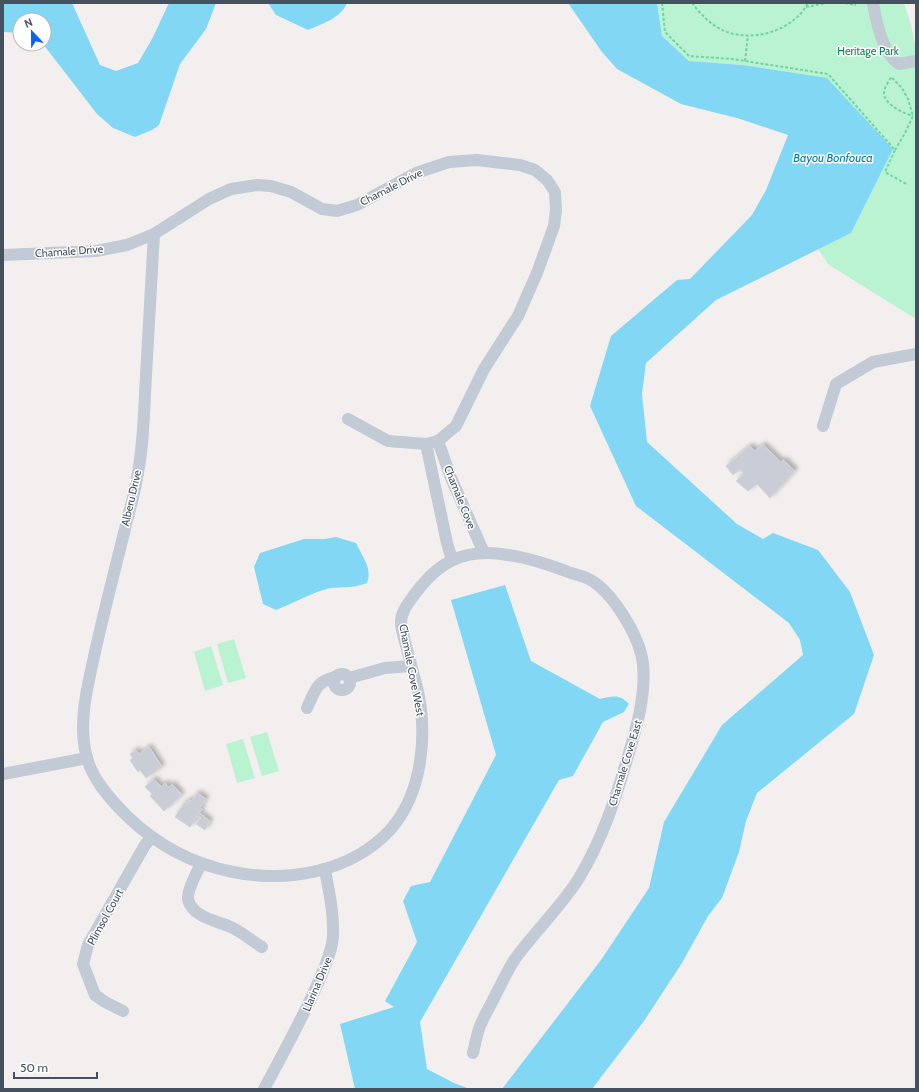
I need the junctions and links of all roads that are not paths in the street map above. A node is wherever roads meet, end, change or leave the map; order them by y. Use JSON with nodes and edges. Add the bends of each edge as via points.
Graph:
{"nodes":[{"id":1,"x":873,"y":3,"type":"edge"},
{"id":2,"x":912,"y":62,"type":"edge"},
{"id":3,"x":154,"y":234,"type":"junction"},
{"id":4,"x":3,"y":254,"type":"edge"},
{"id":5,"x":916,"y":354,"type":"edge"},
{"id":6,"x":348,"y":419,"type":"dead end"},
{"id":7,"x":823,"y":426,"type":"dead end"},
{"id":8,"x":432,"y":442,"type":"junction"},
{"id":9,"x":484,"y":553,"type":"junction"},
{"id":10,"x":467,"y":555,"type":"joint"},
{"id":11,"x":452,"y":560,"type":"junction"},
{"id":12,"x":411,"y":666,"type":"junction"},
{"id":13,"x":307,"y":708,"type":"dead end"},
{"id":14,"x":87,"y":758,"type":"junction"},
{"id":15,"x":3,"y":774,"type":"edge"},
{"id":16,"x":152,"y":837,"type":"junction"},
{"id":17,"x":201,"y":864,"type":"junction"},
{"id":18,"x":325,"y":870,"type":"junction"},
{"id":19,"x":262,"y":947,"type":"dead end"},
{"id":20,"x":122,"y":1011,"type":"dead end"},
{"id":21,"x":473,"y":1053,"type":"dead end"},
{"id":22,"x":264,"y":1089,"type":"edge"}],
"edges":[{"from":1,"to":2,"type":"street","via":[[890,55],[899,64]]},
{"from":3,"to":4,"type":"street","name":"Chamale Drive","via":[[127,245],[96,251]]},
{"from":3,"to":8,"type":"street","name":"Chamale Drive","via":[[209,199],[230,189],[257,185],[271,186],[291,192],[322,209],[336,211],[357,205],[416,172],[450,162],[520,164],[534,170],[547,180],[555,192],[556,210],[554,226],[537,274],[518,316],[484,369],[456,426]]},
{"from":3,"to":14,"type":"street","name":"Alberu Drive","via":[[138,477],[84,706],[83,724]]},
{"from":5,"to":7,"type":"street","via":[[873,362],[836,384]]},
{"from":6,"to":8,"type":"street","via":[[388,441]]},
{"from":8,"to":9,"type":"street","name":"Chamale Cove"},
{"from":8,"to":11,"type":"street","name":"Chamale Cove"},
{"from":9,"to":10,"type":"street","name":"Chamale Cove East"},
{"from":9,"to":21,"type":"street","name":"Chamale Cove East","via":[[504,554],[542,562],[590,580],[606,593],[624,616],[638,641],[643,664],[638,721],[619,787],[597,845],[577,881],[512,963],[480,1026]]},
{"from":10,"to":11,"type":"street","name":"Chamale Cove West"},
{"from":11,"to":12,"type":"street","name":"Chamale Cove West","via":[[429,576],[405,608],[401,623]]},
{"from":12,"to":13,"type":"street","via":[[385,668],[349,678],[347,688],[340,689],[335,684],[336,677],[326,679],[318,685]]},
{"from":12,"to":18,"type":"street","name":"Chamale Cove West","via":[[422,715],[422,744],[417,774],[407,802],[399,818],[377,842],[362,853]]},
{"from":14,"to":15,"type":"street"},
{"from":14,"to":16,"type":"street","name":"Chamale Cove West","via":[[94,774],[119,808]]},
{"from":16,"to":17,"type":"street","name":"Chamale Cove West"},
{"from":16,"to":20,"type":"street","name":"Plimsol Court","via":[[88,945],[84,964],[95,995]]},
{"from":17,"to":18,"type":"street","name":"Chamale Cove West","via":[[260,876],[294,875]]},
{"from":17,"to":19,"type":"street","via":[[189,893],[191,905],[201,915],[234,928]]},
{"from":18,"to":22,"type":"street","name":"Llarina Drive","via":[[333,918],[330,952],[308,1006]]}]}
